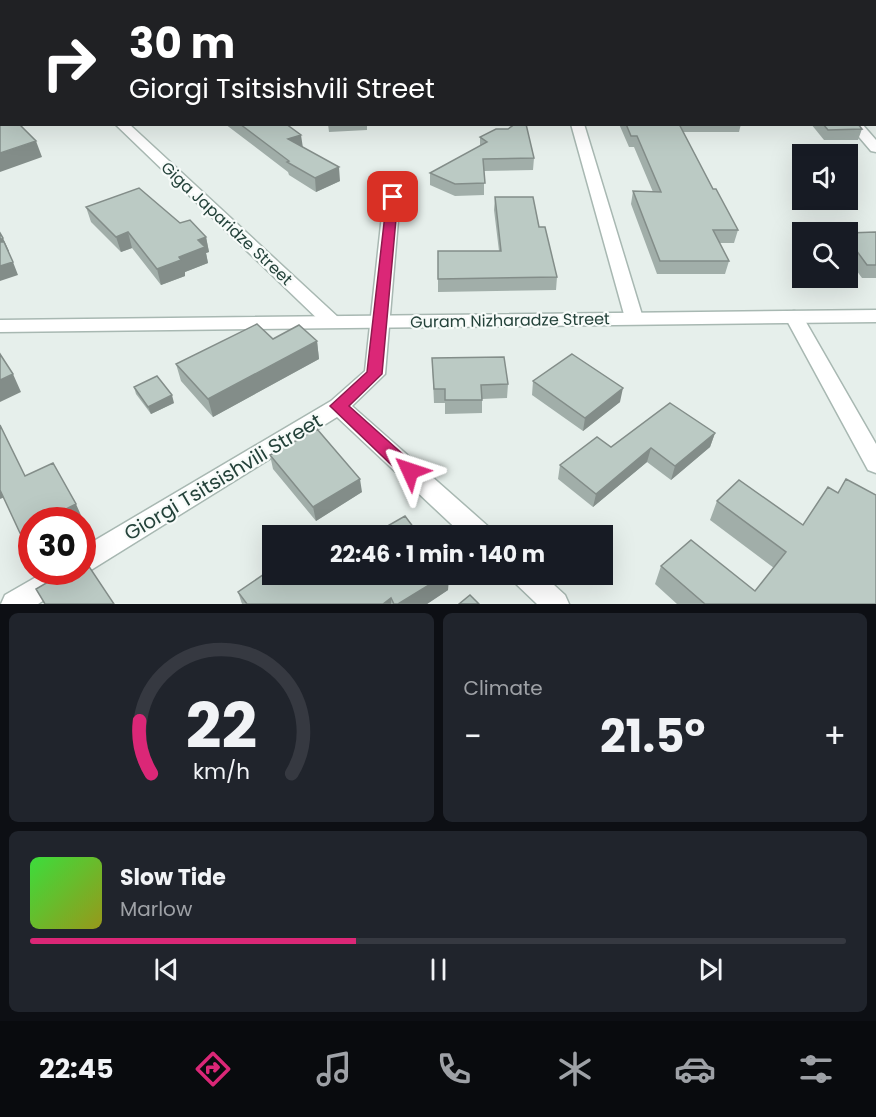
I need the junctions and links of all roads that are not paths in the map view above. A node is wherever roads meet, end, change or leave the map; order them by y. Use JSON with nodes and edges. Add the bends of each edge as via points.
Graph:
{"nodes":[{"id":1,"x":123,"y":126,"type":"edge"},
{"id":2,"x":578,"y":126,"type":"edge"},
{"id":3,"x":856,"y":126,"type":"edge"},
{"id":4,"x":876,"y":148,"type":"edge"},
{"id":5,"x":393,"y":197,"type":"dead end"},
{"id":6,"x":876,"y":316,"type":"edge"},
{"id":7,"x":794,"y":317,"type":"junction"},
{"id":8,"x":634,"y":318,"type":"junction"},
{"id":9,"x":333,"y":322,"type":"junction"},
{"id":10,"x":379,"y":322,"type":"junction"},
{"id":11,"x":0,"y":326,"type":"edge"},
{"id":12,"x":338,"y":406,"type":"junction"},
{"id":13,"x":876,"y":464,"type":"edge"},
{"id":14,"x":468,"y":525,"type":"edge"},
{"id":15,"x":96,"y":553,"type":"edge"},
{"id":16,"x":45,"y":585,"type":"edge"},
{"id":17,"x":535,"y":585,"type":"edge"},
{"id":18,"x":14,"y":604,"type":"edge"},
{"id":19,"x":556,"y":604,"type":"edge"}],
"edges":[{"from":1,"to":9,"type":"street","name":"Giga Japaridze Street"},
{"from":2,"to":8,"type":"street"},
{"from":3,"to":4,"type":"street"},
{"from":5,"to":10,"type":"street","name":"Giorgi Tsitsishvili Street"},
{"from":6,"to":7,"type":"street","name":"Guram Nizharadze Street"},
{"from":7,"to":8,"type":"street","name":"Guram Nizharadze Street"},
{"from":7,"to":13,"type":"street"},
{"from":8,"to":10,"type":"street","name":"Guram Nizharadze Street"},
{"from":9,"to":10,"type":"street","name":"Guram Nizharadze Street"},
{"from":9,"to":11,"type":"street","name":"Guram Nizharadze Street"},
{"from":10,"to":12,"type":"street","name":"Giorgi Tsitsishvili Street","via":[[375,374]]},
{"from":12,"to":14,"type":"street"},
{"from":12,"to":15,"type":"street","name":"Giorgi Tsitsishvili Street"},
{"from":16,"to":18,"type":"street"},
{"from":17,"to":19,"type":"street"}]}
